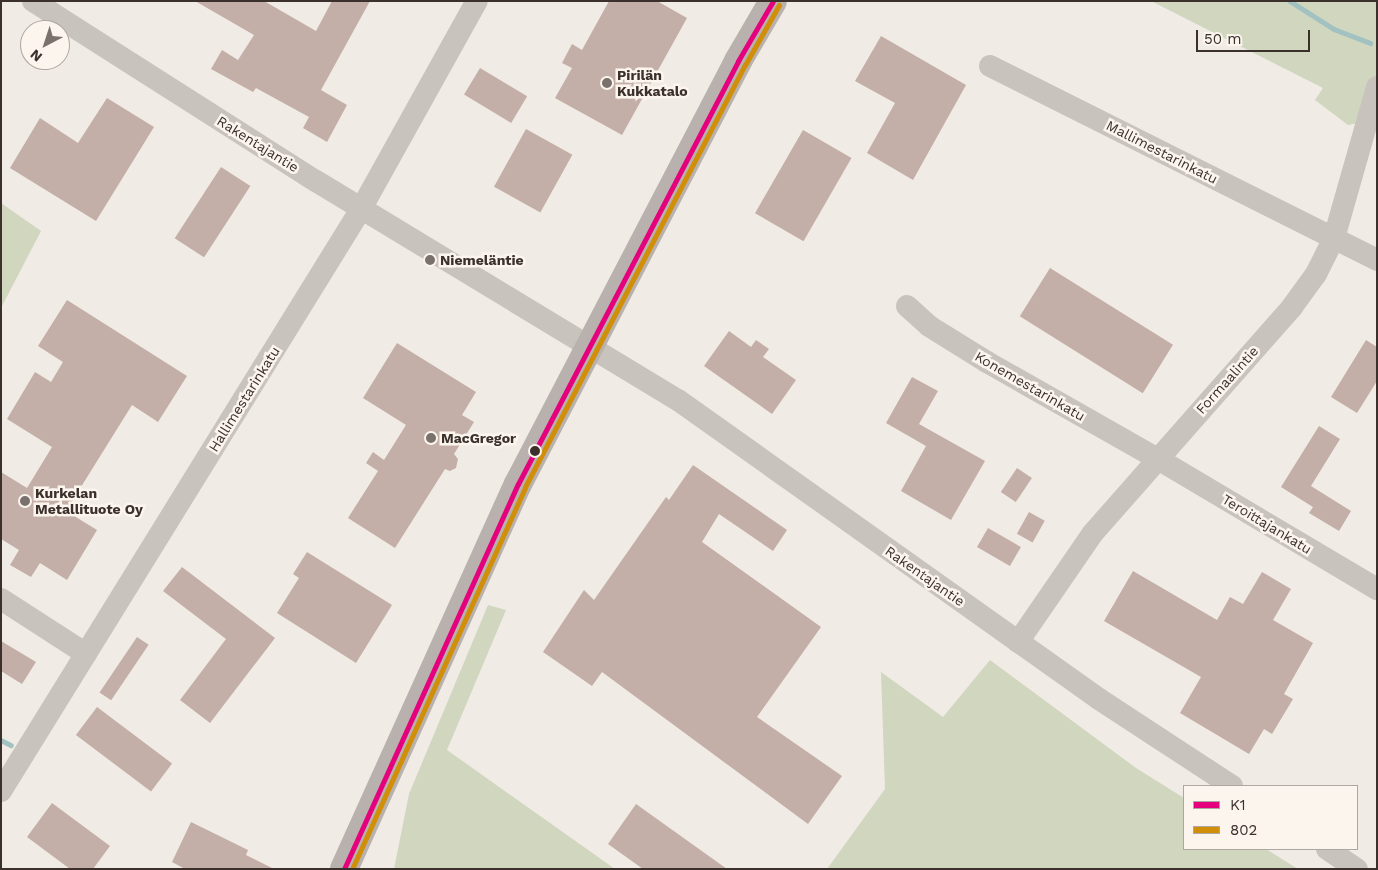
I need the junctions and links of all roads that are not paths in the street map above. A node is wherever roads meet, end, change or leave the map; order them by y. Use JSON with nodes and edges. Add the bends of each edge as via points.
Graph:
{"nodes":[{"id":1,"x":33,"y":1,"type":"edge"},
{"id":2,"x":477,"y":1,"type":"edge"},
{"id":3,"x":773,"y":1,"type":"edge"},
{"id":4,"x":990,"y":66,"type":"dead end"},
{"id":5,"x":1377,"y":87,"type":"edge"},
{"id":6,"x":361,"y":208,"type":"junction"},
{"id":7,"x":1334,"y":238,"type":"junction"},
{"id":8,"x":1377,"y":260,"type":"edge"},
{"id":9,"x":907,"y":306,"type":"dead end"},
{"id":10,"x":588,"y":346,"type":"junction"},
{"id":11,"x":1158,"y":458,"type":"junction"},
{"id":12,"x":1377,"y":590,"type":"edge"},
{"id":13,"x":1,"y":598,"type":"edge"},
{"id":14,"x":1018,"y":642,"type":"junction"},
{"id":15,"x":86,"y":654,"type":"junction"},
{"id":16,"x":1231,"y":785,"type":"edge"},
{"id":17,"x":1,"y":791,"type":"edge"},
{"id":18,"x":1328,"y":850,"type":"edge"},
{"id":19,"x":344,"y":869,"type":"edge"},
{"id":20,"x":1357,"y":869,"type":"edge"}],
"edges":[{"from":1,"to":6,"type":"street","name":"Rakentajantie"},
{"from":2,"to":6,"type":"street","name":"Hallimestarinkatu"},
{"from":3,"to":10,"type":"main road"},
{"from":4,"to":7,"type":"street","name":"Mallimestarinkatu"},
{"from":5,"to":7,"type":"street","name":"Formaalintie"},
{"from":6,"to":10,"type":"street","name":"Rakentajantie"},
{"from":6,"to":15,"type":"street","name":"Hallimestarinkatu"},
{"from":7,"to":8,"type":"street","name":"Mallimestarinkatu"},
{"from":7,"to":11,"type":"street","name":"Formaalintie","via":[[1316,274],[1292,307]]},
{"from":9,"to":11,"type":"street","name":"Konemestarinkatu","via":[[929,326],[987,362]]},
{"from":10,"to":14,"type":"street","name":"Rakentajantie","via":[[678,400]]},
{"from":10,"to":19,"type":"main road","via":[[492,539]]},
{"from":11,"to":12,"type":"street","name":"Teroittajankatu"},
{"from":11,"to":14,"type":"street","name":"Formaalintie","via":[[1094,534]]},
{"from":13,"to":15,"type":"street"},
{"from":14,"to":16,"type":"street","name":"Rakentajantie"},
{"from":15,"to":17,"type":"street","name":"Hallimestarinkatu"},
{"from":18,"to":20,"type":"street"}]}
